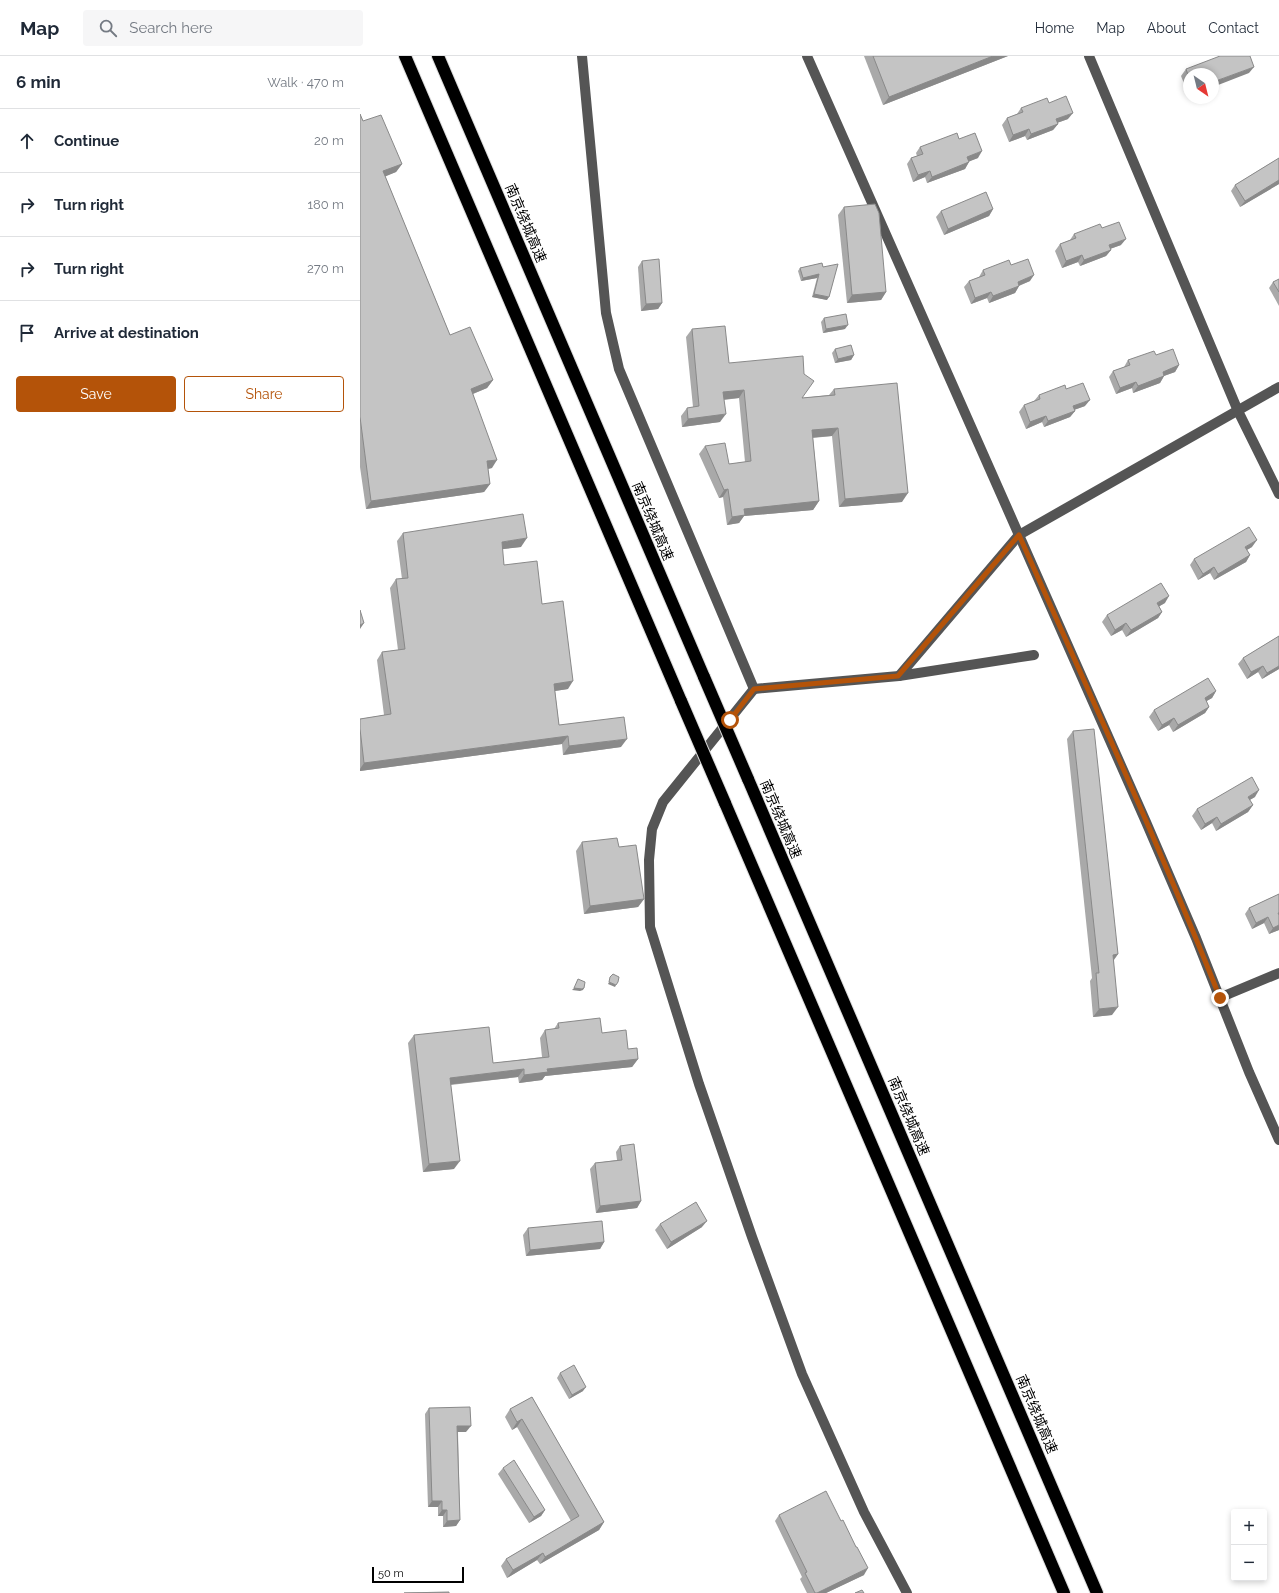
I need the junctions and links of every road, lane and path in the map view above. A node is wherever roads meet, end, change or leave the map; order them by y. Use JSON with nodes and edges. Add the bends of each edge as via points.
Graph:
{"nodes":[{"id":1,"x":405,"y":56,"type":"edge"},
{"id":2,"x":438,"y":56,"type":"edge"},
{"id":3,"x":582,"y":56,"type":"edge"},
{"id":4,"x":807,"y":56,"type":"edge"},
{"id":5,"x":1089,"y":56,"type":"edge"},
{"id":6,"x":1279,"y":387,"type":"edge"},
{"id":7,"x":1238,"y":411,"type":"junction"},
{"id":8,"x":1279,"y":494,"type":"edge"},
{"id":9,"x":1019,"y":535,"type":"junction"},
{"id":10,"x":1034,"y":655,"type":"dead end"},
{"id":11,"x":898,"y":676,"type":"junction"},
{"id":12,"x":754,"y":689,"type":"junction"},
{"id":13,"x":1279,"y":973,"type":"edge"},
{"id":14,"x":1220,"y":998,"type":"junction"},
{"id":15,"x":1279,"y":1140,"type":"edge"},
{"id":16,"x":907,"y":1593,"type":"edge"},
{"id":17,"x":1064,"y":1593,"type":"edge"},
{"id":18,"x":1097,"y":1593,"type":"edge"}],
"edges":[{"from":1,"to":17,"type":"highway","bridge":true},
{"from":2,"to":18,"type":"highway","name":"南京绕城高速","bridge":true},
{"from":3,"to":12,"type":"street","via":[[606,314],[620,369]]},
{"from":4,"to":9,"type":"street"},
{"from":5,"to":7,"type":"street"},
{"from":6,"to":7,"type":"street"},
{"from":7,"to":8,"type":"street"},
{"from":7,"to":9,"type":"street"},
{"from":9,"to":11,"type":"street"},
{"from":9,"to":14,"type":"street","via":[[1146,822]]},
{"from":10,"to":11,"type":"street"},
{"from":11,"to":12,"type":"street"},
{"from":12,"to":16,"type":"street","via":[[663,802],[652,829],[648,860],[650,927],[699,1084],[802,1374],[864,1512]]},
{"from":13,"to":14,"type":"street"},
{"from":14,"to":15,"type":"street"}]}
